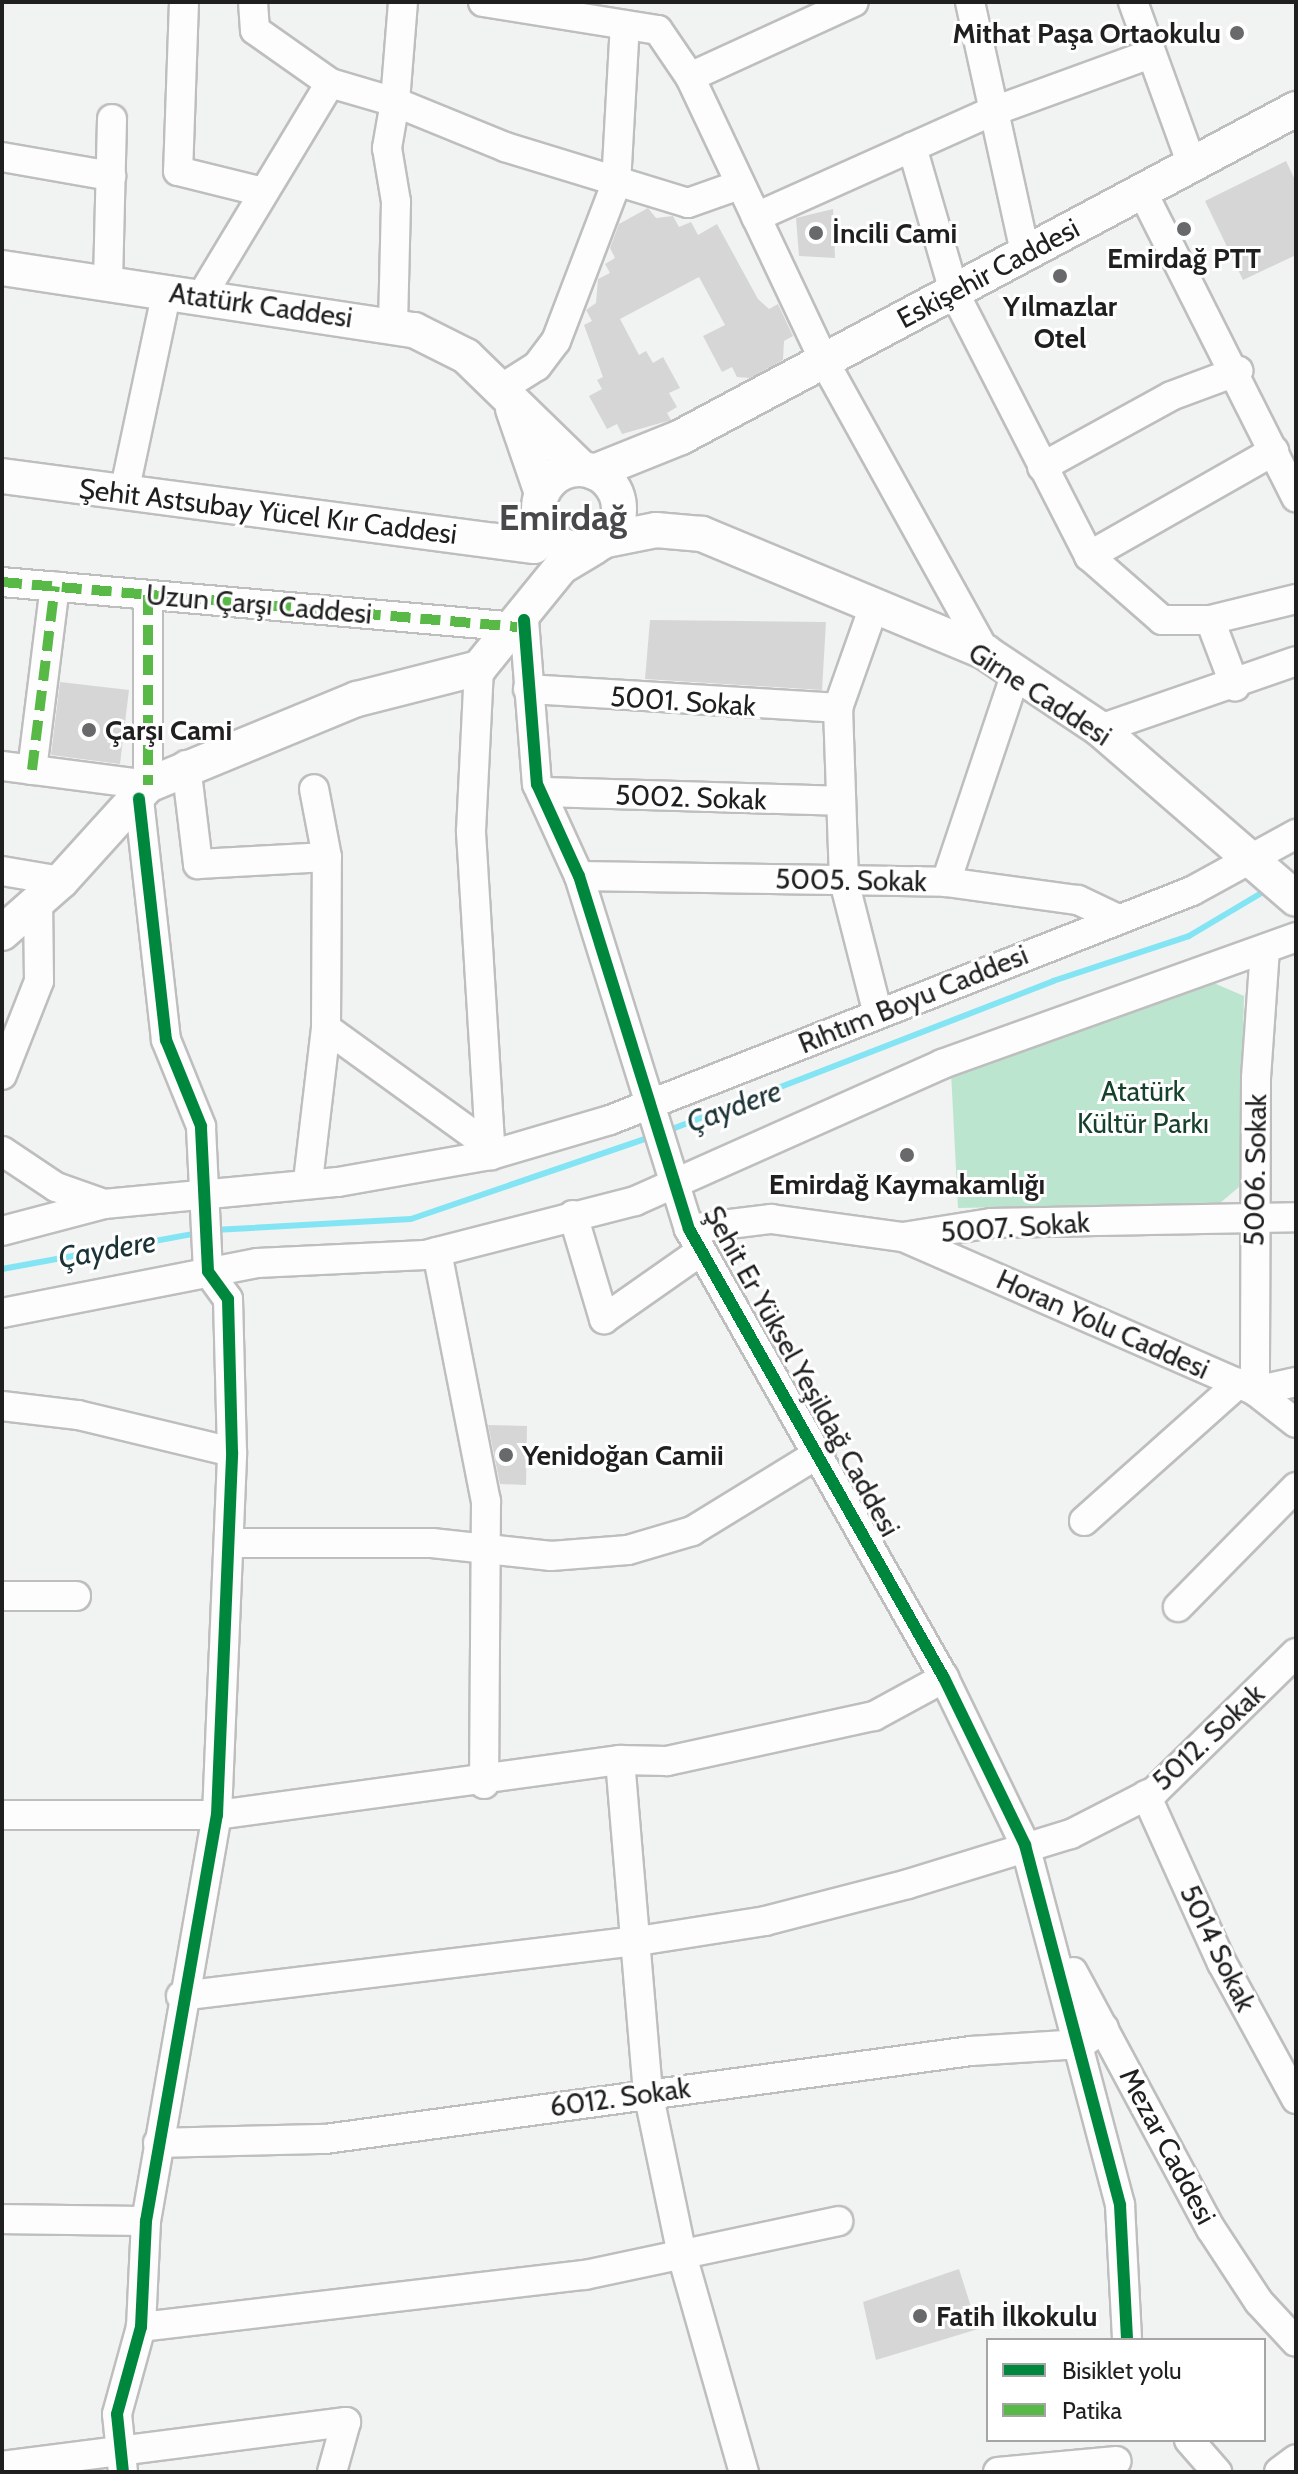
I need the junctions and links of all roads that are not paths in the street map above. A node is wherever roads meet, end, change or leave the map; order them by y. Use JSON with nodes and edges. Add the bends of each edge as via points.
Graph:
{"nodes":[{"id":1,"x":184,"y":2,"type":"edge"},
{"id":2,"x":253,"y":2,"type":"edge"},
{"id":3,"x":403,"y":2,"type":"edge"},
{"id":4,"x":483,"y":2,"type":"edge"},
{"id":5,"x":854,"y":2,"type":"edge"},
{"id":6,"x":970,"y":2,"type":"edge"},
{"id":7,"x":1133,"y":2,"type":"edge"},
{"id":8,"x":594,"y":11,"type":"edge"},
{"id":9,"x":625,"y":25,"type":"junction"},
{"id":10,"x":1150,"y":54,"type":"junction"},
{"id":11,"x":690,"y":77,"type":"junction"},
{"id":12,"x":330,"y":83,"type":"junction"},
{"id":13,"x":395,"y":102,"type":"junction"},
{"id":14,"x":1296,"y":109,"type":"edge"},
{"id":15,"x":991,"y":112,"type":"junction"},
{"id":16,"x":112,"y":119,"type":"dead end"},
{"id":17,"x":912,"y":147,"type":"junction"},
{"id":18,"x":2,"y":157,"type":"edge"},
{"id":19,"x":1192,"y":165,"type":"junction"},
{"id":20,"x":111,"y":176,"type":"junction"},
{"id":21,"x":616,"y":184,"type":"junction"},
{"id":22,"x":739,"y":185,"type":"junction"},
{"id":23,"x":1142,"y":191,"type":"junction"},
{"id":24,"x":263,"y":192,"type":"junction"},
{"id":25,"x":756,"y":217,"type":"junction"},
{"id":26,"x":1025,"y":253,"type":"junction"},
{"id":27,"x":2,"y":268,"type":"edge"},
{"id":28,"x":108,"y":283,"type":"junction"},
{"id":29,"x":167,"y":291,"type":"junction"},
{"id":30,"x":954,"y":292,"type":"junction"},
{"id":31,"x":201,"y":297,"type":"junction"},
{"id":32,"x":393,"y":326,"type":"junction"},
{"id":33,"x":824,"y":361,"type":"junction"},
{"id":34,"x":1238,"y":371,"type":"junction"},
{"id":35,"x":502,"y":388,"type":"junction"},
{"id":36,"x":681,"y":437,"type":"junction"},
{"id":37,"x":1274,"y":451,"type":"junction"},
{"id":38,"x":1042,"y":467,"type":"junction"},
{"id":39,"x":588,"y":470,"type":"junction"},
{"id":40,"x":2,"y":476,"type":"edge"},
{"id":41,"x":124,"y":493,"type":"junction"},
{"id":42,"x":1296,"y":497,"type":"edge"},
{"id":43,"x":540,"y":500,"type":"junction"},
{"id":44,"x":606,"y":533,"type":"junction"},
{"id":45,"x":534,"y":546,"type":"junction"},
{"id":46,"x":1089,"y":556,"type":"junction"},
{"id":47,"x":2,"y":582,"type":"edge"},
{"id":48,"x":55,"y":586,"type":"junction"},
{"id":49,"x":148,"y":595,"type":"junction"},
{"id":50,"x":1296,"y":599,"type":"edge"},
{"id":51,"x":873,"y":609,"type":"junction"},
{"id":52,"x":1210,"y":620,"type":"junction"},
{"id":53,"x":521,"y":624,"type":"junction"},
{"id":54,"x":985,"y":652,"type":"junction"},
{"id":55,"x":1296,"y":661,"type":"edge"},
{"id":56,"x":479,"y":668,"type":"junction"},
{"id":57,"x":1015,"y":676,"type":"junction"},
{"id":58,"x":1235,"y":686,"type":"junction"},
{"id":59,"x":528,"y":689,"type":"junction"},
{"id":60,"x":838,"y":708,"type":"junction"},
{"id":61,"x":1100,"y":729,"type":"junction"},
{"id":62,"x":186,"y":765,"type":"junction"},
{"id":63,"x":2,"y":766,"type":"edge"},
{"id":64,"x":32,"y":770,"type":"junction"},
{"id":65,"x":314,"y":789,"type":"dead end"},
{"id":66,"x":143,"y":792,"type":"junction"},
{"id":67,"x":541,"y":792,"type":"junction"},
{"id":68,"x":841,"y":801,"type":"junction"},
{"id":69,"x":1296,"y":834,"type":"edge"},
{"id":70,"x":327,"y":857,"type":"junction"},
{"id":71,"x":1257,"y":860,"type":"junction"},
{"id":72,"x":2,"y":871,"type":"edge"},
{"id":73,"x":579,"y":876,"type":"junction"},
{"id":74,"x":844,"y":881,"type":"junction"},
{"id":75,"x":946,"y":882,"type":"junction"},
{"id":76,"x":49,"y":892,"type":"junction"},
{"id":77,"x":1296,"y":899,"type":"edge"},
{"id":78,"x":1118,"y":919,"type":"junction"},
{"id":79,"x":2,"y":933,"type":"edge"},
{"id":80,"x":1296,"y":937,"type":"edge"},
{"id":81,"x":1265,"y":949,"type":"junction"},
{"id":82,"x":877,"y":1010,"type":"junction"},
{"id":83,"x":326,"y":1028,"type":"junction"},
{"id":84,"x":2,"y":1075,"type":"edge"},
{"id":85,"x":650,"y":1107,"type":"junction"},
{"id":86,"x":488,"y":1149,"type":"junction"},
{"id":87,"x":2,"y":1151,"type":"edge"},
{"id":88,"x":308,"y":1181,"type":"junction"},
{"id":89,"x":678,"y":1185,"type":"junction"},
{"id":90,"x":203,"y":1191,"type":"junction"},
{"id":91,"x":104,"y":1204,"type":"junction"},
{"id":92,"x":573,"y":1215,"type":"junction"},
{"id":93,"x":1296,"y":1217,"type":"edge"},
{"id":94,"x":1254,"y":1219,"type":"junction"},
{"id":95,"x":2,"y":1231,"type":"edge"},
{"id":96,"x":903,"y":1237,"type":"junction"},
{"id":97,"x":695,"y":1240,"type":"junction"},
{"id":98,"x":437,"y":1252,"type":"junction"},
{"id":99,"x":208,"y":1271,"type":"junction"},
{"id":100,"x":2,"y":1313,"type":"edge"},
{"id":101,"x":1296,"y":1382,"type":"edge"},
{"id":102,"x":1247,"y":1387,"type":"junction"},
{"id":103,"x":2,"y":1406,"type":"edge"},
{"id":104,"x":1296,"y":1423,"type":"edge"},
{"id":105,"x":232,"y":1452,"type":"junction"},
{"id":106,"x":821,"y":1452,"type":"junction"},
{"id":107,"x":1296,"y":1487,"type":"edge"},
{"id":108,"x":1084,"y":1521,"type":"dead end"},
{"id":109,"x":229,"y":1543,"type":"junction"},
{"id":110,"x":489,"y":1549,"type":"junction"},
{"id":111,"x":2,"y":1596,"type":"edge"},
{"id":112,"x":76,"y":1596,"type":"dead end"},
{"id":113,"x":1178,"y":1607,"type":"dead end"},
{"id":114,"x":1292,"y":1669,"type":"edge"},
{"id":115,"x":944,"y":1678,"type":"junction"},
{"id":116,"x":620,"y":1760,"type":"junction"},
{"id":117,"x":484,"y":1784,"type":"junction"},
{"id":118,"x":1146,"y":1795,"type":"junction"},
{"id":119,"x":2,"y":1815,"type":"edge"},
{"id":120,"x":217,"y":1815,"type":"junction"},
{"id":121,"x":1025,"y":1845,"type":"junction"},
{"id":122,"x":1055,"y":1939,"type":"joint"},
{"id":123,"x":638,"y":1941,"type":"junction"},
{"id":124,"x":181,"y":1996,"type":"junction"},
{"id":125,"x":1092,"y":2036,"type":"junction"},
{"id":126,"x":648,"y":2092,"type":"junction"},
{"id":127,"x":1296,"y":2099,"type":"edge"},
{"id":128,"x":158,"y":2143,"type":"junction"},
{"id":129,"x":2,"y":2219,"type":"edge"},
{"id":130,"x":146,"y":2221,"type":"junction"},
{"id":131,"x":838,"y":2221,"type":"dead end"},
{"id":132,"x":682,"y":2255,"type":"junction"},
{"id":133,"x":141,"y":2327,"type":"junction"},
{"id":134,"x":1127,"y":2338,"type":"edge"},
{"id":135,"x":1296,"y":2342,"type":"edge"},
{"id":136,"x":1191,"y":2442,"type":"edge"},
{"id":137,"x":1116,"y":2458,"type":"edge"},
{"id":138,"x":1296,"y":2459,"type":"edge"},
{"id":139,"x":122,"y":2460,"type":"edge"},
{"id":140,"x":2,"y":2466,"type":"edge"},
{"id":141,"x":103,"y":2472,"type":"edge"},
{"id":142,"x":332,"y":2472,"type":"edge"},
{"id":143,"x":744,"y":2472,"type":"edge"},
{"id":144,"x":998,"y":2472,"type":"edge"},
{"id":145,"x":1217,"y":2472,"type":"edge"},
{"id":146,"x":1279,"y":2472,"type":"edge"}],
"edges":[{"from":1,"to":24,"type":"street","via":[[178,171]]},
{"from":2,"to":12,"type":"street","via":[[255,30]]},
{"from":3,"to":13,"type":"street"},
{"from":4,"to":8,"type":"street"},
{"from":5,"to":11,"type":"street"},
{"from":6,"to":15,"type":"street"},
{"from":7,"to":10,"type":"street"},
{"from":8,"to":9,"type":"street"},
{"from":9,"to":11,"type":"street","via":[[658,30]]},
{"from":9,"to":21,"type":"street"},
{"from":10,"to":15,"type":"street"},
{"from":10,"to":19,"type":"street"},
{"from":11,"to":22,"type":"street"},
{"from":12,"to":13,"type":"street"},
{"from":12,"to":24,"type":"street"},
{"from":13,"to":21,"type":"street"},
{"from":13,"to":32,"type":"street","via":[[387,148],[396,202]]},
{"from":14,"to":19,"type":"main road","name":"Eskişehir Caddesi"},
{"from":15,"to":17,"type":"street"},
{"from":15,"to":26,"type":"street"},
{"from":16,"to":20,"type":"street"},
{"from":17,"to":25,"type":"street"},
{"from":17,"to":30,"type":"street"},
{"from":18,"to":20,"type":"street"},
{"from":19,"to":23,"type":"main road","name":"Eskişehir Caddesi"},
{"from":20,"to":28,"type":"street"},
{"from":21,"to":22,"type":"street","via":[[688,203]]},
{"from":21,"to":35,"type":"street","via":[[556,341],[537,366]]},
{"from":22,"to":25,"type":"street"},
{"from":23,"to":26,"type":"main road","name":"Eskişehir Caddesi"},
{"from":23,"to":34,"type":"street"},
{"from":24,"to":31,"type":"street"},
{"from":25,"to":33,"type":"street"},
{"from":26,"to":30,"type":"main road","name":"Eskişehir Caddesi"},
{"from":27,"to":28,"type":"main road","name":"Atatürk Caddesi"},
{"from":28,"to":29,"type":"main road","name":"Atatürk Caddesi"},
{"from":29,"to":31,"type":"main road","name":"Atatürk Caddesi"},
{"from":29,"to":41,"type":"street"},
{"from":30,"to":33,"type":"main road","name":"Eskişehir Caddesi"},
{"from":30,"to":38,"type":"street"},
{"from":31,"to":32,"type":"main road","name":"Atatürk Caddesi"},
{"from":32,"to":35,"type":"main road","name":"Atatürk Caddesi","via":[[466,356]]},
{"from":33,"to":36,"type":"main road","name":"Eskişehir Caddesi"},
{"from":33,"to":54,"type":"street"},
{"from":34,"to":37,"type":"street"},
{"from":34,"to":38,"type":"street","via":[[1171,396]]},
{"from":35,"to":39,"type":"main road","name":"Atatürk Caddesi"},
{"from":35,"to":43,"type":"main road","name":"Atatürk Caddesi","via":[[528,439]]},
{"from":36,"to":39,"type":"main road","name":"Eskişehir Caddesi"},
{"from":36,"to":44,"type":"main road","name":"Eskişehir Caddesi"},
{"from":37,"to":42,"type":"street"},
{"from":37,"to":46,"type":"street"},
{"from":38,"to":46,"type":"street"},
{"from":39,"to":43,"type":"main road","via":[[558,475]]},
{"from":39,"to":44,"type":"main road","via":[[613,488]]},
{"from":40,"to":41,"type":"main road","name":"Şehit Astsubay Yücel Kır Caddesi"},
{"from":41,"to":45,"type":"main road","name":"Şehit Astsubay Yücel Kır Caddesi"},
{"from":43,"to":44,"type":"main road","via":[[552,538],[572,549]]},
{"from":43,"to":45,"type":"main road"},
{"from":44,"to":51,"type":"main road","name":"Girne Caddesi","via":[[702,534]]},
{"from":44,"to":53,"type":"main road","via":[[561,567]]},
{"from":45,"to":53,"type":"main road"},
{"from":46,"to":52,"type":"street","via":[[1162,620]]},
{"from":47,"to":48,"type":"street","name":"Uzun Çarşı Caddesi"},
{"from":48,"to":49,"type":"street","name":"Uzun Çarşı Caddesi"},
{"from":48,"to":64,"type":"street"},
{"from":49,"to":53,"type":"street","name":"Uzun Çarşı Caddesi"},
{"from":49,"to":66,"type":"street"},
{"from":50,"to":52,"type":"street"},
{"from":51,"to":54,"type":"main road","name":"Girne Caddesi"},
{"from":51,"to":60,"type":"street"},
{"from":52,"to":58,"type":"street"},
{"from":53,"to":56,"type":"main road"},
{"from":53,"to":59,"type":"street","name":"Şehit Er Yüksel Yeşildağ Caddesi"},
{"from":54,"to":57,"type":"main road","name":"Girne Caddesi"},
{"from":55,"to":58,"type":"street"},
{"from":56,"to":62,"type":"main road","via":[[357,699]]},
{"from":56,"to":86,"type":"street","via":[[471,832],[482,917]]},
{"from":57,"to":61,"type":"main road","name":"Girne Caddesi"},
{"from":57,"to":75,"type":"street"},
{"from":58,"to":61,"type":"street"},
{"from":59,"to":60,"type":"street","name":"5001. Sokak"},
{"from":59,"to":67,"type":"street","name":"Şehit Er Yüksel Yeşildağ Caddesi"},
{"from":60,"to":68,"type":"street"},
{"from":61,"to":71,"type":"main road","name":"Girne Caddesi"},
{"from":62,"to":66,"type":"main road"},
{"from":62,"to":70,"type":"street","via":[[198,864]]},
{"from":63,"to":64,"type":"street"},
{"from":64,"to":66,"type":"street"},
{"from":65,"to":70,"type":"street"},
{"from":66,"to":76,"type":"main road"},
{"from":66,"to":90,"type":"street","via":[[166,1040],[201,1126]]},
{"from":67,"to":68,"type":"street","name":"5002. Sokak"},
{"from":67,"to":73,"type":"street","name":"Şehit Er Yüksel Yeşildağ Caddesi"},
{"from":68,"to":74,"type":"street"},
{"from":69,"to":71,"type":"street","name":"Rıhtım Boyu Caddesi"},
{"from":70,"to":83,"type":"street"},
{"from":71,"to":77,"type":"main road","name":"Girne Caddesi"},
{"from":71,"to":78,"type":"street","name":"Rıhtım Boyu Caddesi"},
{"from":72,"to":76,"type":"street"},
{"from":73,"to":74,"type":"street","name":"5005. Sokak"},
{"from":73,"to":85,"type":"street","name":"Şehit Er Yüksel Yeşildağ Caddesi"},
{"from":74,"to":75,"type":"street","name":"5005. Sokak"},
{"from":74,"to":82,"type":"street"},
{"from":75,"to":78,"type":"street","name":"5005. Sokak","via":[[1078,900]]},
{"from":76,"to":79,"type":"main road"},
{"from":76,"to":84,"type":"street","via":[[39,981]]},
{"from":78,"to":82,"type":"street","name":"Rıhtım Boyu Caddesi"},
{"from":80,"to":81,"type":"street"},
{"from":81,"to":89,"type":"street","via":[[942,1064]]},
{"from":81,"to":94,"type":"street","name":"5006. Sokak"},
{"from":82,"to":85,"type":"street","name":"Rıhtım Boyu Caddesi"},
{"from":83,"to":86,"type":"street"},
{"from":83,"to":88,"type":"street"},
{"from":85,"to":86,"type":"street","name":"Rıhtım Boyu Caddesi"},
{"from":85,"to":89,"type":"street","name":"Şehit Er Yüksel Yeşildağ Caddesi"},
{"from":86,"to":88,"type":"street","name":"Rıhtım Boyu Caddesi"},
{"from":87,"to":91,"type":"street","via":[[56,1187]]},
{"from":88,"to":90,"type":"street","name":"Rıhtım Boyu Caddesi"},
{"from":89,"to":92,"type":"street"},
{"from":89,"to":97,"type":"street","name":"Şehit Er Yüksel Yeşildağ Caddesi"},
{"from":90,"to":91,"type":"street","name":"Rıhtım Boyu Caddesi"},
{"from":90,"to":99,"type":"street"},
{"from":91,"to":95,"type":"street","name":"Rıhtım Boyu Caddesi"},
{"from":92,"to":97,"type":"street","via":[[604,1319]]},
{"from":92,"to":98,"type":"street"},
{"from":93,"to":94,"type":"street","name":"5007. Sokak"},
{"from":94,"to":96,"type":"street","name":"5007. Sokak","via":[[991,1223]]},
{"from":94,"to":102,"type":"street","name":"5006. Sokak"},
{"from":96,"to":97,"type":"street","name":"5007. Sokak","via":[[771,1219]]},
{"from":96,"to":102,"type":"street","name":"Horan Yolu Caddesi"},
{"from":97,"to":106,"type":"street","name":"Şehit Er Yüksel Yeşildağ Caddesi"},
{"from":98,"to":99,"type":"street"},
{"from":98,"to":110,"type":"street"},
{"from":99,"to":100,"type":"street"},
{"from":99,"to":105,"type":"street","via":[[228,1299]]},
{"from":101,"to":102,"type":"street"},
{"from":102,"to":104,"type":"street","name":"Horan Yolu Caddesi"},
{"from":102,"to":108,"type":"street"},
{"from":103,"to":105,"type":"street","via":[[78,1415]]},
{"from":105,"to":109,"type":"street"},
{"from":106,"to":110,"type":"street","via":[[692,1531],[628,1550],[551,1556]]},
{"from":106,"to":115,"type":"street","name":"Şehit Er Yüksel Yeşildağ Caddesi"},
{"from":107,"to":113,"type":"street"},
{"from":109,"to":110,"type":"street"},
{"from":109,"to":120,"type":"street"},
{"from":110,"to":117,"type":"street"},
{"from":111,"to":112,"type":"street"},
{"from":114,"to":118,"type":"street","name":"5012. Sokak"},
{"from":115,"to":116,"type":"street","via":[[874,1716],[667,1761]]},
{"from":115,"to":121,"type":"street","name":"Şehit Er Yüksel Yeşildağ Caddesi"},
{"from":116,"to":117,"type":"street"},
{"from":116,"to":123,"type":"street"},
{"from":117,"to":120,"type":"street"},
{"from":118,"to":121,"type":"street","name":"5012. Sokak","via":[[1071,1834]]},
{"from":118,"to":127,"type":"street","name":"5014 Sokak","via":[[1222,1963]]},
{"from":119,"to":120,"type":"street"},
{"from":120,"to":124,"type":"street"},
{"from":121,"to":122,"type":"street","name":"Şehit Er Yüksel Yeşildağ Caddesi"},
{"from":121,"to":123,"type":"street","name":"5012. Sokak","via":[[765,1921]]},
{"from":122,"to":125,"type":"street","name":"Mezar Caddesi"},
{"from":123,"to":124,"type":"street","name":"5012. Sokak"},
{"from":123,"to":126,"type":"street"},
{"from":124,"to":128,"type":"street"},
{"from":125,"to":126,"type":"street","name":"6012. Sokak"},
{"from":125,"to":134,"type":"street","via":[[1120,2205]]},
{"from":125,"to":135,"type":"street","name":"Mezar Caddesi","via":[[1211,2229]]},
{"from":126,"to":128,"type":"street","name":"6012. Sokak","via":[[325,2139]]},
{"from":126,"to":132,"type":"street"},
{"from":128,"to":130,"type":"street"},
{"from":129,"to":130,"type":"street"},
{"from":130,"to":133,"type":"street"},
{"from":131,"to":132,"type":"street"},
{"from":132,"to":133,"type":"street","via":[[397,2301]]},
{"from":132,"to":143,"type":"street"},
{"from":133,"to":139,"type":"street","via":[[117,2414]]},
{"from":136,"to":145,"type":"street"},
{"from":137,"to":144,"type":"street"},
{"from":138,"to":146,"type":"street"},
{"from":139,"to":140,"type":"street"},
{"from":139,"to":141,"type":"street"},
{"from":139,"to":142,"type":"street","via":[[346,2422]]}]}
